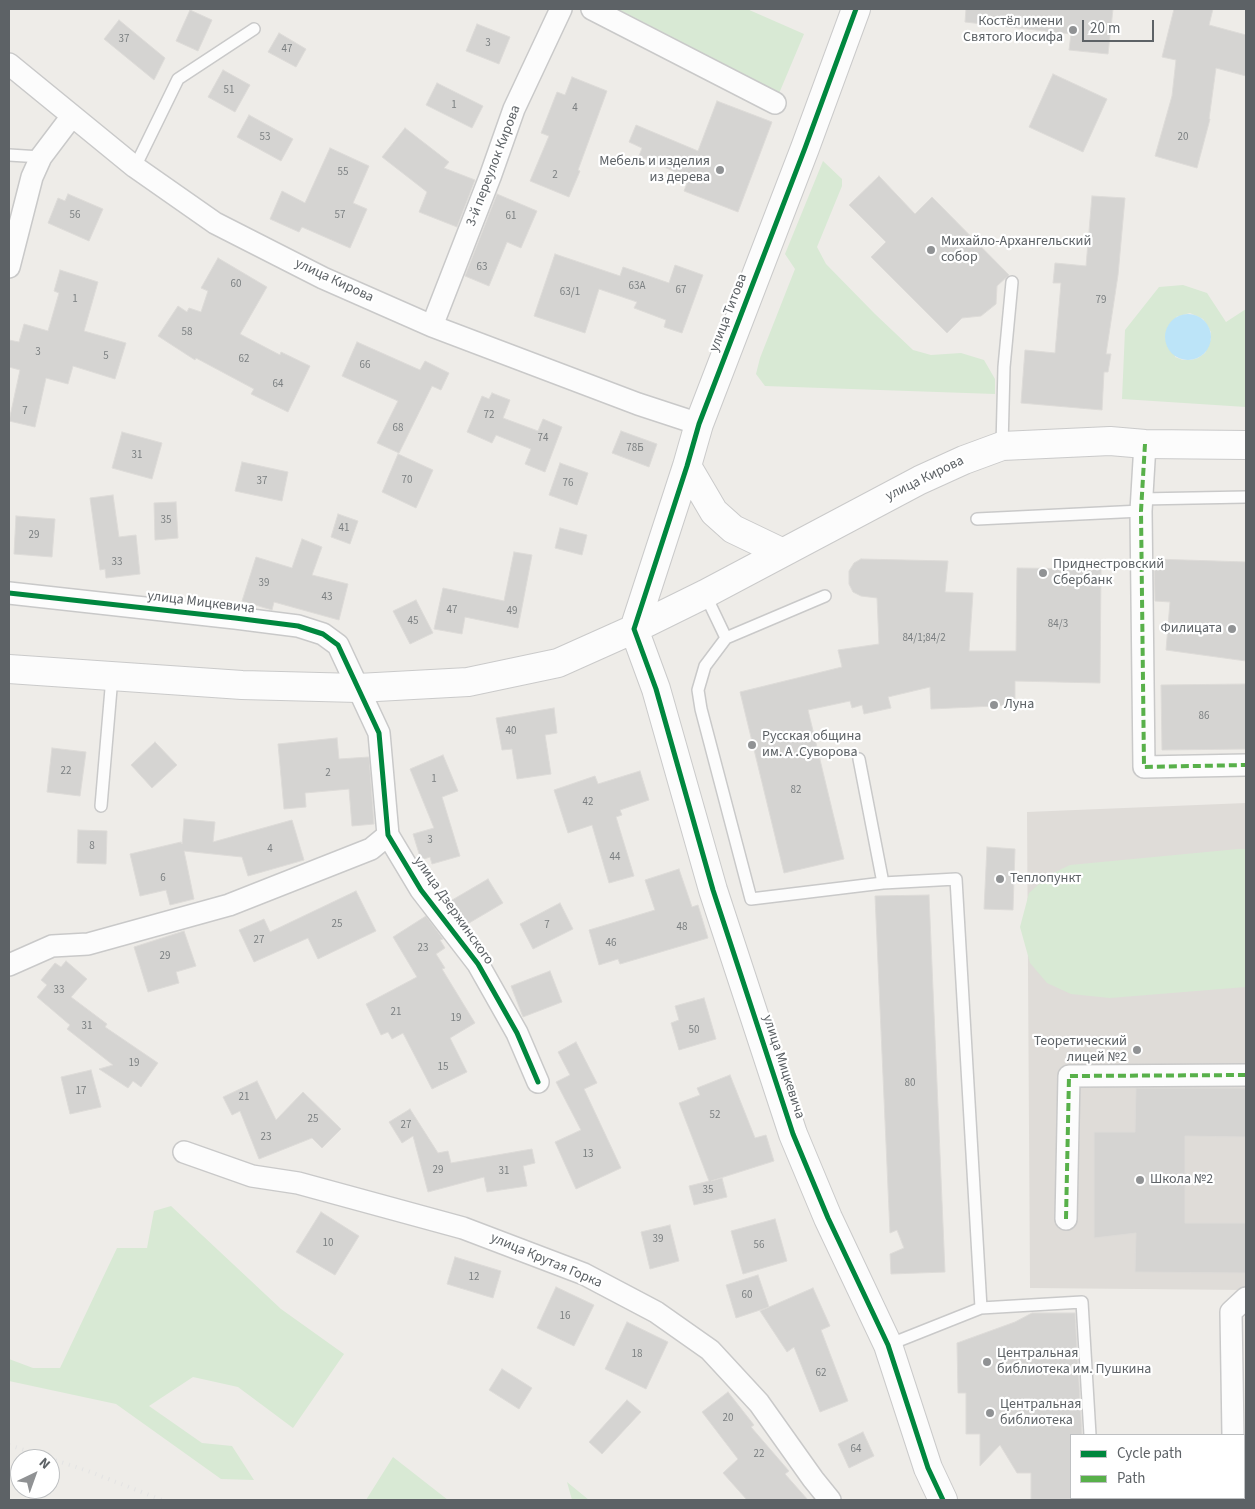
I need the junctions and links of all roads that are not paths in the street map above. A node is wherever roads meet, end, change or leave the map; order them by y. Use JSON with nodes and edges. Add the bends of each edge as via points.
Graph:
{"nodes":[{"id":1,"x":561,"y":9,"type":"edge"},
{"id":2,"x":592,"y":9,"type":"edge"},
{"id":3,"x":856,"y":9,"type":"edge"},
{"id":4,"x":254,"y":29,"type":"dead end"},
{"id":5,"x":9,"y":64,"type":"edge"},
{"id":6,"x":775,"y":103,"type":"dead end"},
{"id":7,"x":72,"y":116,"type":"junction"},
{"id":8,"x":9,"y":155,"type":"edge"},
{"id":9,"x":41,"y":157,"type":"junction"},
{"id":10,"x":135,"y":167,"type":"junction"},
{"id":11,"x":9,"y":267,"type":"edge"},
{"id":12,"x":1012,"y":282,"type":"dead end"},
{"id":13,"x":432,"y":326,"type":"junction"},
{"id":14,"x":699,"y":424,"type":"junction"},
{"id":15,"x":1145,"y":444,"type":"junction"},
{"id":16,"x":1246,"y":445,"type":"edge"},
{"id":17,"x":1002,"y":446,"type":"junction"},
{"id":18,"x":687,"y":466,"type":"junction"},
{"id":19,"x":1246,"y":497,"type":"edge"},
{"id":20,"x":1141,"y":505,"type":"junction"},
{"id":21,"x":977,"y":519,"type":"dead end"},
{"id":22,"x":782,"y":552,"type":"junction"},
{"id":23,"x":9,"y":593,"type":"edge"},
{"id":24,"x":705,"y":594,"type":"junction"},
{"id":25,"x":826,"y":596,"type":"dead end"},
{"id":26,"x":634,"y":629,"type":"junction"},
{"id":27,"x":726,"y":638,"type":"junction"},
{"id":28,"x":9,"y":669,"type":"edge"},
{"id":29,"x":112,"y":677,"type":"junction"},
{"id":30,"x":358,"y":688,"type":"junction"},
{"id":31,"x":859,"y":759,"type":"dead end"},
{"id":32,"x":1246,"y":765,"type":"edge"},
{"id":33,"x":101,"y":806,"type":"dead end"},
{"id":34,"x":388,"y":835,"type":"junction"},
{"id":35,"x":883,"y":883,"type":"junction"},
{"id":36,"x":9,"y":965,"type":"edge"},
{"id":37,"x":1246,"y":1076,"type":"edge"},
{"id":38,"x":538,"y":1082,"type":"dead end"},
{"id":39,"x":184,"y":1152,"type":"dead end"},
{"id":40,"x":1066,"y":1219,"type":"dead end"},
{"id":41,"x":1246,"y":1298,"type":"edge"},
{"id":42,"x":981,"y":1308,"type":"junction"},
{"id":43,"x":888,"y":1345,"type":"junction"},
{"id":44,"x":1090,"y":1434,"type":"edge"},
{"id":45,"x":1232,"y":1434,"type":"edge"},
{"id":46,"x":830,"y":1500,"type":"edge"},
{"id":47,"x":943,"y":1500,"type":"edge"}],
"edges":[{"from":1,"to":13,"type":"street","name":"3-й переулок Кирова","via":[[514,109]]},
{"from":2,"to":6,"type":"street"},
{"from":3,"to":14,"type":"street","name":"улица Титова"},
{"from":4,"to":10,"type":"lane","via":[[178,79]]},
{"from":5,"to":7,"type":"street","name":"улица Кирова"},
{"from":7,"to":9,"type":"street"},
{"from":7,"to":10,"type":"street","name":"улица Кирова"},
{"from":8,"to":9,"type":"lane"},
{"from":9,"to":11,"type":"street","via":[[32,177]]},
{"from":10,"to":13,"type":"street","name":"улица Кирова","via":[[214,223],[324,278]]},
{"from":12,"to":17,"type":"lane","via":[[1004,366]]},
{"from":13,"to":14,"type":"street","name":"улица Кирова"},
{"from":14,"to":18,"type":"street","name":"улица Титова"},
{"from":15,"to":16,"type":"street","name":"улица Кирова"},
{"from":15,"to":17,"type":"street","name":"улица Кирова","via":[[1110,441]]},
{"from":15,"to":20,"type":"street"},
{"from":17,"to":22,"type":"street","name":"улица Кирова","via":[[920,480]]},
{"from":18,"to":22,"type":"street","via":[[714,512],[733,530]]},
{"from":18,"to":26,"type":"street","name":"улица Титова"},
{"from":19,"to":20,"type":"lane"},
{"from":20,"to":21,"type":"lane"},
{"from":20,"to":32,"type":"street","via":[[1144,767]]},
{"from":22,"to":24,"type":"street","name":"улица Кирова"},
{"from":23,"to":30,"type":"street","name":"улица Мицкевича","via":[[298,626],[323,634],[338,645]]},
{"from":24,"to":26,"type":"street","name":"улица Кирова"},
{"from":24,"to":27,"type":"lane"},
{"from":25,"to":27,"type":"lane"},
{"from":26,"to":30,"type":"street","via":[[558,663],[540,667],[468,682]]},
{"from":26,"to":43,"type":"street","name":"улица Мицкевича","via":[[656,689],[713,890],[793,1134],[828,1218]]},
{"from":27,"to":35,"type":"lane","via":[[705,666],[698,690],[751,899]]},
{"from":28,"to":29,"type":"street"},
{"from":29,"to":30,"type":"street"},
{"from":29,"to":33,"type":"lane"},
{"from":30,"to":34,"type":"street","name":"улица Дзержинского","via":[[379,733]]},
{"from":31,"to":35,"type":"lane"},
{"from":34,"to":36,"type":"street","via":[[371,849],[229,905],[88,944],[52,946]]},
{"from":34,"to":38,"type":"street","name":"улица Дзержинского","via":[[421,890],[478,964],[517,1033]]},
{"from":35,"to":42,"type":"lane","via":[[956,879]]},
{"from":37,"to":40,"type":"street","via":[[1069,1076]]},
{"from":39,"to":46,"type":"street","name":"улица Крутая Горка","via":[[252,1176],[298,1183],[463,1228],[584,1274],[656,1312],[716,1356],[759,1403]]},
{"from":41,"to":45,"type":"street","via":[[1231,1312]]},
{"from":42,"to":43,"type":"lane"},
{"from":42,"to":44,"type":"lane","via":[[1082,1302]]},
{"from":43,"to":47,"type":"street","name":"улица Мицкевича","via":[[928,1468]]}]}
